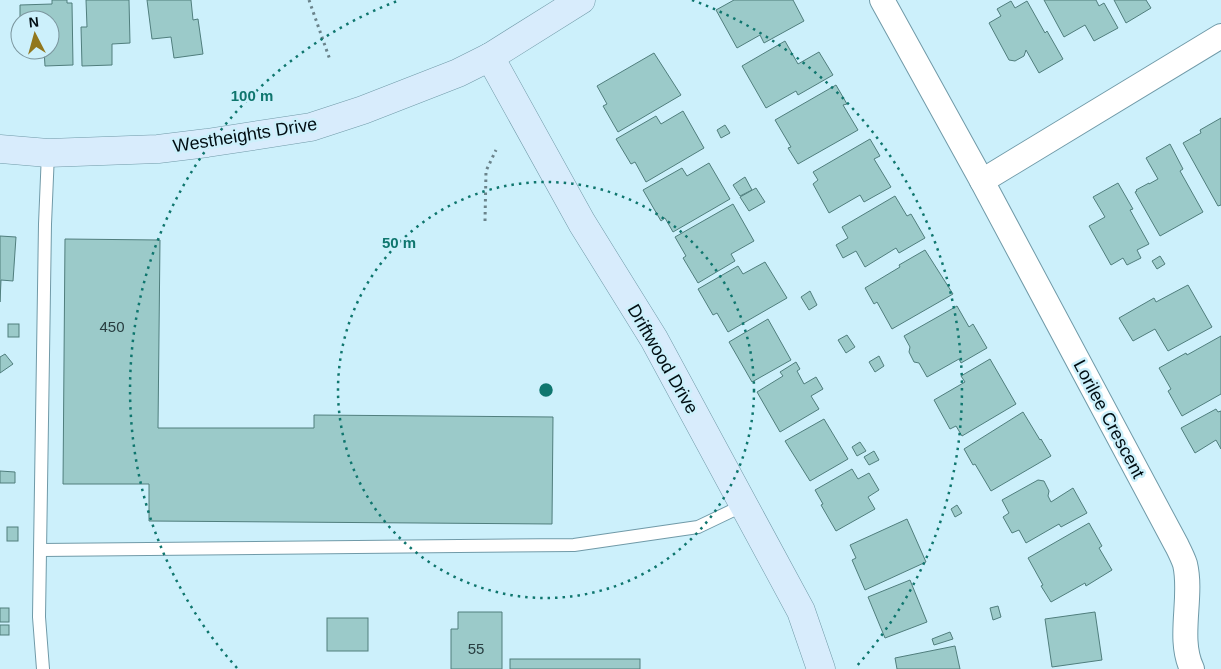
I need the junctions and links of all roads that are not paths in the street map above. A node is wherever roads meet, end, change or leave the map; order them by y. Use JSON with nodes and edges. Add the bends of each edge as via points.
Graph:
{"nodes":[{"id":1,"x":581,"y":0,"type":"edge"},
{"id":2,"x":882,"y":0,"type":"edge"},
{"id":3,"x":1221,"y":36,"type":"edge"},
{"id":4,"x":490,"y":57,"type":"junction"},
{"id":5,"x":0,"y":149,"type":"edge"},
{"id":6,"x":48,"y":153,"type":"junction"},
{"id":7,"x":982,"y":181,"type":"junction"},
{"id":8,"x":744,"y":505,"type":"junction"},
{"id":9,"x":41,"y":550,"type":"junction"},
{"id":10,"x":43,"y":669,"type":"edge"},
{"id":11,"x":821,"y":669,"type":"edge"},
{"id":12,"x":1192,"y":669,"type":"edge"}],
"edges":[{"from":1,"to":4,"type":"street","name":"Westheights Drive"},
{"from":2,"to":7,"type":"street","name":"Lorilee Crescent"},
{"from":3,"to":7,"type":"street"},
{"from":4,"to":6,"type":"street","name":"Westheights Drive","via":[[458,73],[311,127],[158,148]]},
{"from":4,"to":8,"type":"street","name":"Driftwood Drive","via":[[582,223],[654,339]]},
{"from":5,"to":6,"type":"street","name":"Westheights Drive"},
{"from":6,"to":9,"type":"lane"},
{"from":7,"to":12,"type":"street","name":"Lorilee Crescent","via":[[1185,564],[1186,653]]},
{"from":8,"to":9,"type":"lane","via":[[698,527],[574,545]]},
{"from":8,"to":11,"type":"street","name":"Driftwood Drive","via":[[801,611]]},
{"from":9,"to":10,"type":"lane","via":[[39,617]]}]}
